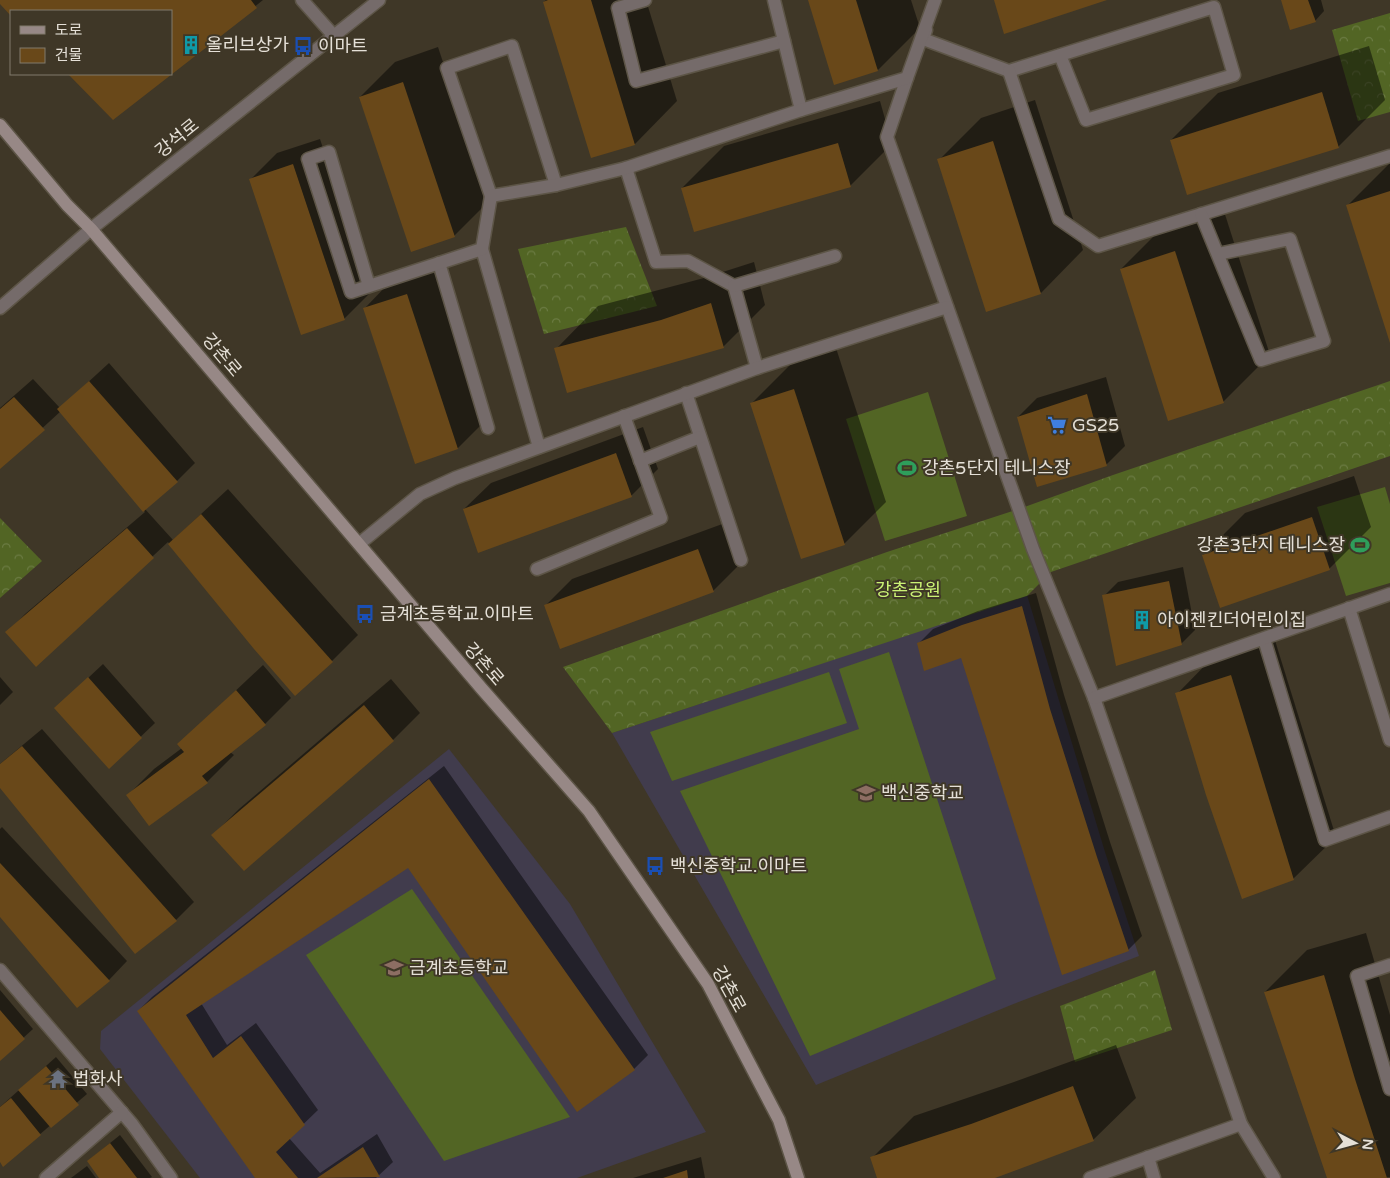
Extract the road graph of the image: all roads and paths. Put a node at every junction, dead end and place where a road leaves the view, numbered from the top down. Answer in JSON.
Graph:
{"nodes":[{"id":1,"x":302,"y":0,"type":"edge"},
{"id":2,"x":379,"y":0,"type":"edge"},
{"id":3,"x":645,"y":0,"type":"edge"},
{"id":4,"x":774,"y":0,"type":"edge"},
{"id":5,"x":936,"y":0,"type":"edge"},
{"id":6,"x":334,"y":36,"type":"junction"},
{"id":7,"x":784,"y":41,"type":"junction"},
{"id":8,"x":1060,"y":55,"type":"junction"},
{"id":9,"x":1009,"y":71,"type":"junction"},
{"id":10,"x":907,"y":78,"type":"junction"},
{"id":11,"x":801,"y":110,"type":"junction"},
{"id":12,"x":0,"y":125,"type":"edge"},
{"id":13,"x":1390,"y":156,"type":"edge"},
{"id":14,"x":626,"y":168,"type":"junction"},
{"id":15,"x":556,"y":185,"type":"junction"},
{"id":16,"x":491,"y":196,"type":"junction"},
{"id":17,"x":1201,"y":214,"type":"junction"},
{"id":18,"x":91,"y":229,"type":"junction"},
{"id":19,"x":482,"y":249,"type":"junction"},
{"id":20,"x":1218,"y":254,"type":"junction"},
{"id":21,"x":835,"y":256,"type":"dead end"},
{"id":22,"x":439,"y":263,"type":"junction"},
{"id":23,"x":369,"y":286,"type":"junction"},
{"id":24,"x":734,"y":286,"type":"junction"},
{"id":25,"x":947,"y":307,"type":"junction"},
{"id":26,"x":0,"y":308,"type":"edge"},
{"id":27,"x":757,"y":368,"type":"junction"},
{"id":28,"x":686,"y":393,"type":"junction"},
{"id":29,"x":624,"y":416,"type":"junction"},
{"id":30,"x":488,"y":428,"type":"dead end"},
{"id":31,"x":700,"y":437,"type":"junction"},
{"id":32,"x":539,"y":447,"type":"junction"},
{"id":33,"x":640,"y":461,"type":"junction"},
{"id":34,"x":359,"y":544,"type":"junction"},
{"id":35,"x":741,"y":560,"type":"dead end"},
{"id":36,"x":537,"y":569,"type":"dead end"},
{"id":37,"x":1390,"y":594,"type":"edge"},
{"id":38,"x":1349,"y":608,"type":"junction"},
{"id":39,"x":1264,"y":639,"type":"junction"},
{"id":40,"x":1094,"y":698,"type":"junction"},
{"id":41,"x":1390,"y":740,"type":"edge"},
{"id":42,"x":1390,"y":817,"type":"edge"},
{"id":43,"x":1390,"y":965,"type":"edge"},
{"id":44,"x":2,"y":976,"type":"edge"},
{"id":45,"x":1390,"y":1089,"type":"edge"},
{"id":46,"x":122,"y":1112,"type":"junction"},
{"id":47,"x":1241,"y":1124,"type":"junction"},
{"id":48,"x":1148,"y":1157,"type":"junction"},
{"id":49,"x":46,"y":1178,"type":"edge"},
{"id":50,"x":171,"y":1178,"type":"edge"},
{"id":51,"x":798,"y":1178,"type":"edge"},
{"id":52,"x":1090,"y":1178,"type":"edge"},
{"id":53,"x":1154,"y":1178,"type":"edge"},
{"id":54,"x":1274,"y":1178,"type":"edge"}],
"edges":[{"from":1,"to":6,"type":"street"},
{"from":2,"to":6,"type":"street","name":"강석로"},
{"from":3,"to":7,"type":"street"},
{"from":4,"to":7,"type":"street"},
{"from":5,"to":9,"type":"street"},
{"from":5,"to":10,"type":"street"},
{"from":6,"to":18,"type":"street","name":"강석로"},
{"from":7,"to":11,"type":"street"},
{"from":8,"to":8,"type":"street"},
{"from":8,"to":9,"type":"street"},
{"from":9,"to":17,"type":"street"},
{"from":10,"to":11,"type":"street"},
{"from":10,"to":25,"type":"street"},
{"from":11,"to":14,"type":"street"},
{"from":12,"to":18,"type":"main road","name":"강촌로"},
{"from":13,"to":17,"type":"street"},
{"from":14,"to":15,"type":"street"},
{"from":14,"to":24,"type":"street"},
{"from":15,"to":16,"type":"street"},
{"from":15,"to":16,"type":"street"},
{"from":16,"to":19,"type":"street"},
{"from":17,"to":20,"type":"street"},
{"from":18,"to":26,"type":"street","name":"강석로"},
{"from":18,"to":34,"type":"main road","name":"강촌로"},
{"from":19,"to":22,"type":"street"},
{"from":19,"to":32,"type":"street"},
{"from":20,"to":20,"type":"street"},
{"from":21,"to":24,"type":"street"},
{"from":22,"to":23,"type":"street"},
{"from":22,"to":30,"type":"street"},
{"from":23,"to":23,"type":"street"},
{"from":24,"to":27,"type":"street"},
{"from":25,"to":27,"type":"street"},
{"from":25,"to":40,"type":"street"},
{"from":27,"to":28,"type":"street"},
{"from":28,"to":29,"type":"street"},
{"from":28,"to":31,"type":"street"},
{"from":29,"to":32,"type":"street"},
{"from":29,"to":33,"type":"street"},
{"from":31,"to":33,"type":"street"},
{"from":31,"to":35,"type":"street"},
{"from":32,"to":34,"type":"street"},
{"from":33,"to":36,"type":"street"},
{"from":34,"to":51,"type":"main road","name":"강촌로"},
{"from":37,"to":38,"type":"street"},
{"from":38,"to":39,"type":"street"},
{"from":38,"to":41,"type":"street"},
{"from":39,"to":40,"type":"street"},
{"from":39,"to":42,"type":"street"},
{"from":40,"to":47,"type":"street"},
{"from":43,"to":45,"type":"street"},
{"from":44,"to":46,"type":"street"},
{"from":46,"to":49,"type":"street"},
{"from":46,"to":50,"type":"street"},
{"from":47,"to":48,"type":"street"},
{"from":47,"to":54,"type":"street"},
{"from":48,"to":52,"type":"street"},
{"from":48,"to":53,"type":"street"}]}
